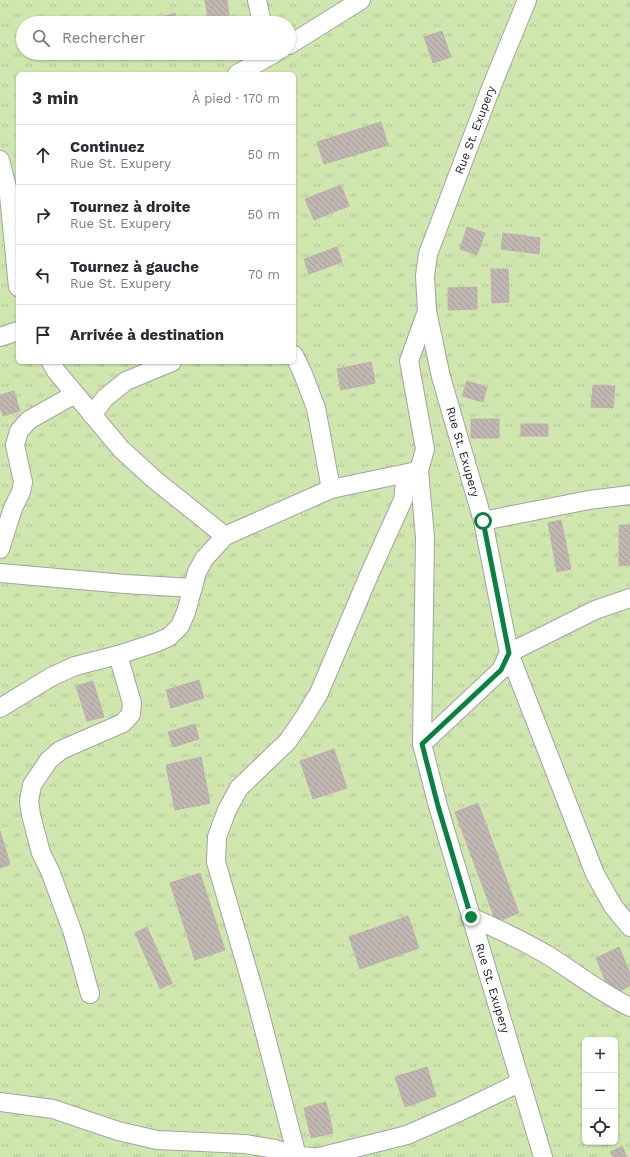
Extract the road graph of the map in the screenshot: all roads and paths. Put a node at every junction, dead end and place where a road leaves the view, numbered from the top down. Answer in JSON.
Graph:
{"nodes":[{"id":1,"x":257,"y":0,"type":"edge"},
{"id":2,"x":361,"y":0,"type":"edge"},
{"id":3,"x":527,"y":0,"type":"edge"},
{"id":4,"x":260,"y":16,"type":"edge"},
{"id":5,"x":296,"y":41,"type":"edge"},
{"id":6,"x":260,"y":60,"type":"edge"},
{"id":7,"x":240,"y":72,"type":"edge"},
{"id":8,"x":0,"y":160,"type":"edge"},
{"id":9,"x":9,"y":195,"type":"edge"},
{"id":10,"x":16,"y":267,"type":"edge"},
{"id":11,"x":427,"y":311,"type":"junction"},
{"id":12,"x":16,"y":332,"type":"edge"},
{"id":13,"x":0,"y":337,"type":"edge"},
{"id":14,"x":296,"y":359,"type":"edge"},
{"id":15,"x":52,"y":364,"type":"edge"},
{"id":16,"x":167,"y":364,"type":"edge"},
{"id":17,"x":75,"y":394,"type":"junction"},
{"id":18,"x":92,"y":415,"type":"junction"},
{"id":19,"x":412,"y":472,"type":"junction"},
{"id":20,"x":331,"y":488,"type":"junction"},
{"id":21,"x":630,"y":495,"type":"edge"},
{"id":22,"x":483,"y":521,"type":"junction"},
{"id":23,"x":225,"y":536,"type":"junction"},
{"id":24,"x":0,"y":549,"type":"edge"},
{"id":25,"x":0,"y":573,"type":"edge"},
{"id":26,"x":193,"y":588,"type":"junction"},
{"id":27,"x":630,"y":598,"type":"edge"},
{"id":28,"x":509,"y":653,"type":"junction"},
{"id":29,"x":118,"y":655,"type":"junction"},
{"id":30,"x":0,"y":708,"type":"edge"},
{"id":31,"x":422,"y":744,"type":"junction"},
{"id":32,"x":471,"y":917,"type":"junction"},
{"id":33,"x":630,"y":927,"type":"edge"},
{"id":34,"x":90,"y":994,"type":"dead end"},
{"id":35,"x":630,"y":1007,"type":"edge"},
{"id":36,"x":521,"y":1082,"type":"junction"},
{"id":37,"x":0,"y":1102,"type":"edge"},
{"id":38,"x":305,"y":1157,"type":"edge"},
{"id":39,"x":319,"y":1157,"type":"edge"},
{"id":40,"x":543,"y":1157,"type":"edge"}],
"edges":[{"from":1,"to":4,"type":"street"},
{"from":2,"to":5,"type":"street"},
{"from":3,"to":11,"type":"street","name":"Rue St. Exupery"},
{"from":6,"to":7,"type":"street"},
{"from":8,"to":9,"type":"street"},
{"from":9,"to":10,"type":"street"},
{"from":11,"to":19,"type":"street"},
{"from":11,"to":22,"type":"street","name":"Rue St. Exupery"},
{"from":12,"to":13,"type":"street"},
{"from":14,"to":20,"type":"street"},
{"from":15,"to":17,"type":"street"},
{"from":16,"to":18,"type":"street"},
{"from":17,"to":18,"type":"street"},
{"from":17,"to":24,"type":"street"},
{"from":18,"to":23,"type":"street"},
{"from":19,"to":20,"type":"street"},
{"from":19,"to":31,"type":"street","name":"Rue St. Exupery"},
{"from":19,"to":38,"type":"street"},
{"from":20,"to":23,"type":"street"},
{"from":21,"to":22,"type":"street"},
{"from":22,"to":28,"type":"street","name":"Rue St. Exupery"},
{"from":23,"to":26,"type":"street"},
{"from":25,"to":26,"type":"street"},
{"from":26,"to":29,"type":"street"},
{"from":27,"to":28,"type":"street"},
{"from":28,"to":31,"type":"street"},
{"from":28,"to":33,"type":"street","name":"Rue St. Exupery"},
{"from":29,"to":30,"type":"street"},
{"from":29,"to":34,"type":"street"},
{"from":31,"to":32,"type":"street","name":"Rue St. Exupery"},
{"from":32,"to":35,"type":"street"},
{"from":32,"to":36,"type":"street","name":"Rue St. Exupery"},
{"from":36,"to":39,"type":"street"},
{"from":36,"to":40,"type":"street","name":"Rue St. Exupery"},
{"from":37,"to":38,"type":"street"}]}
